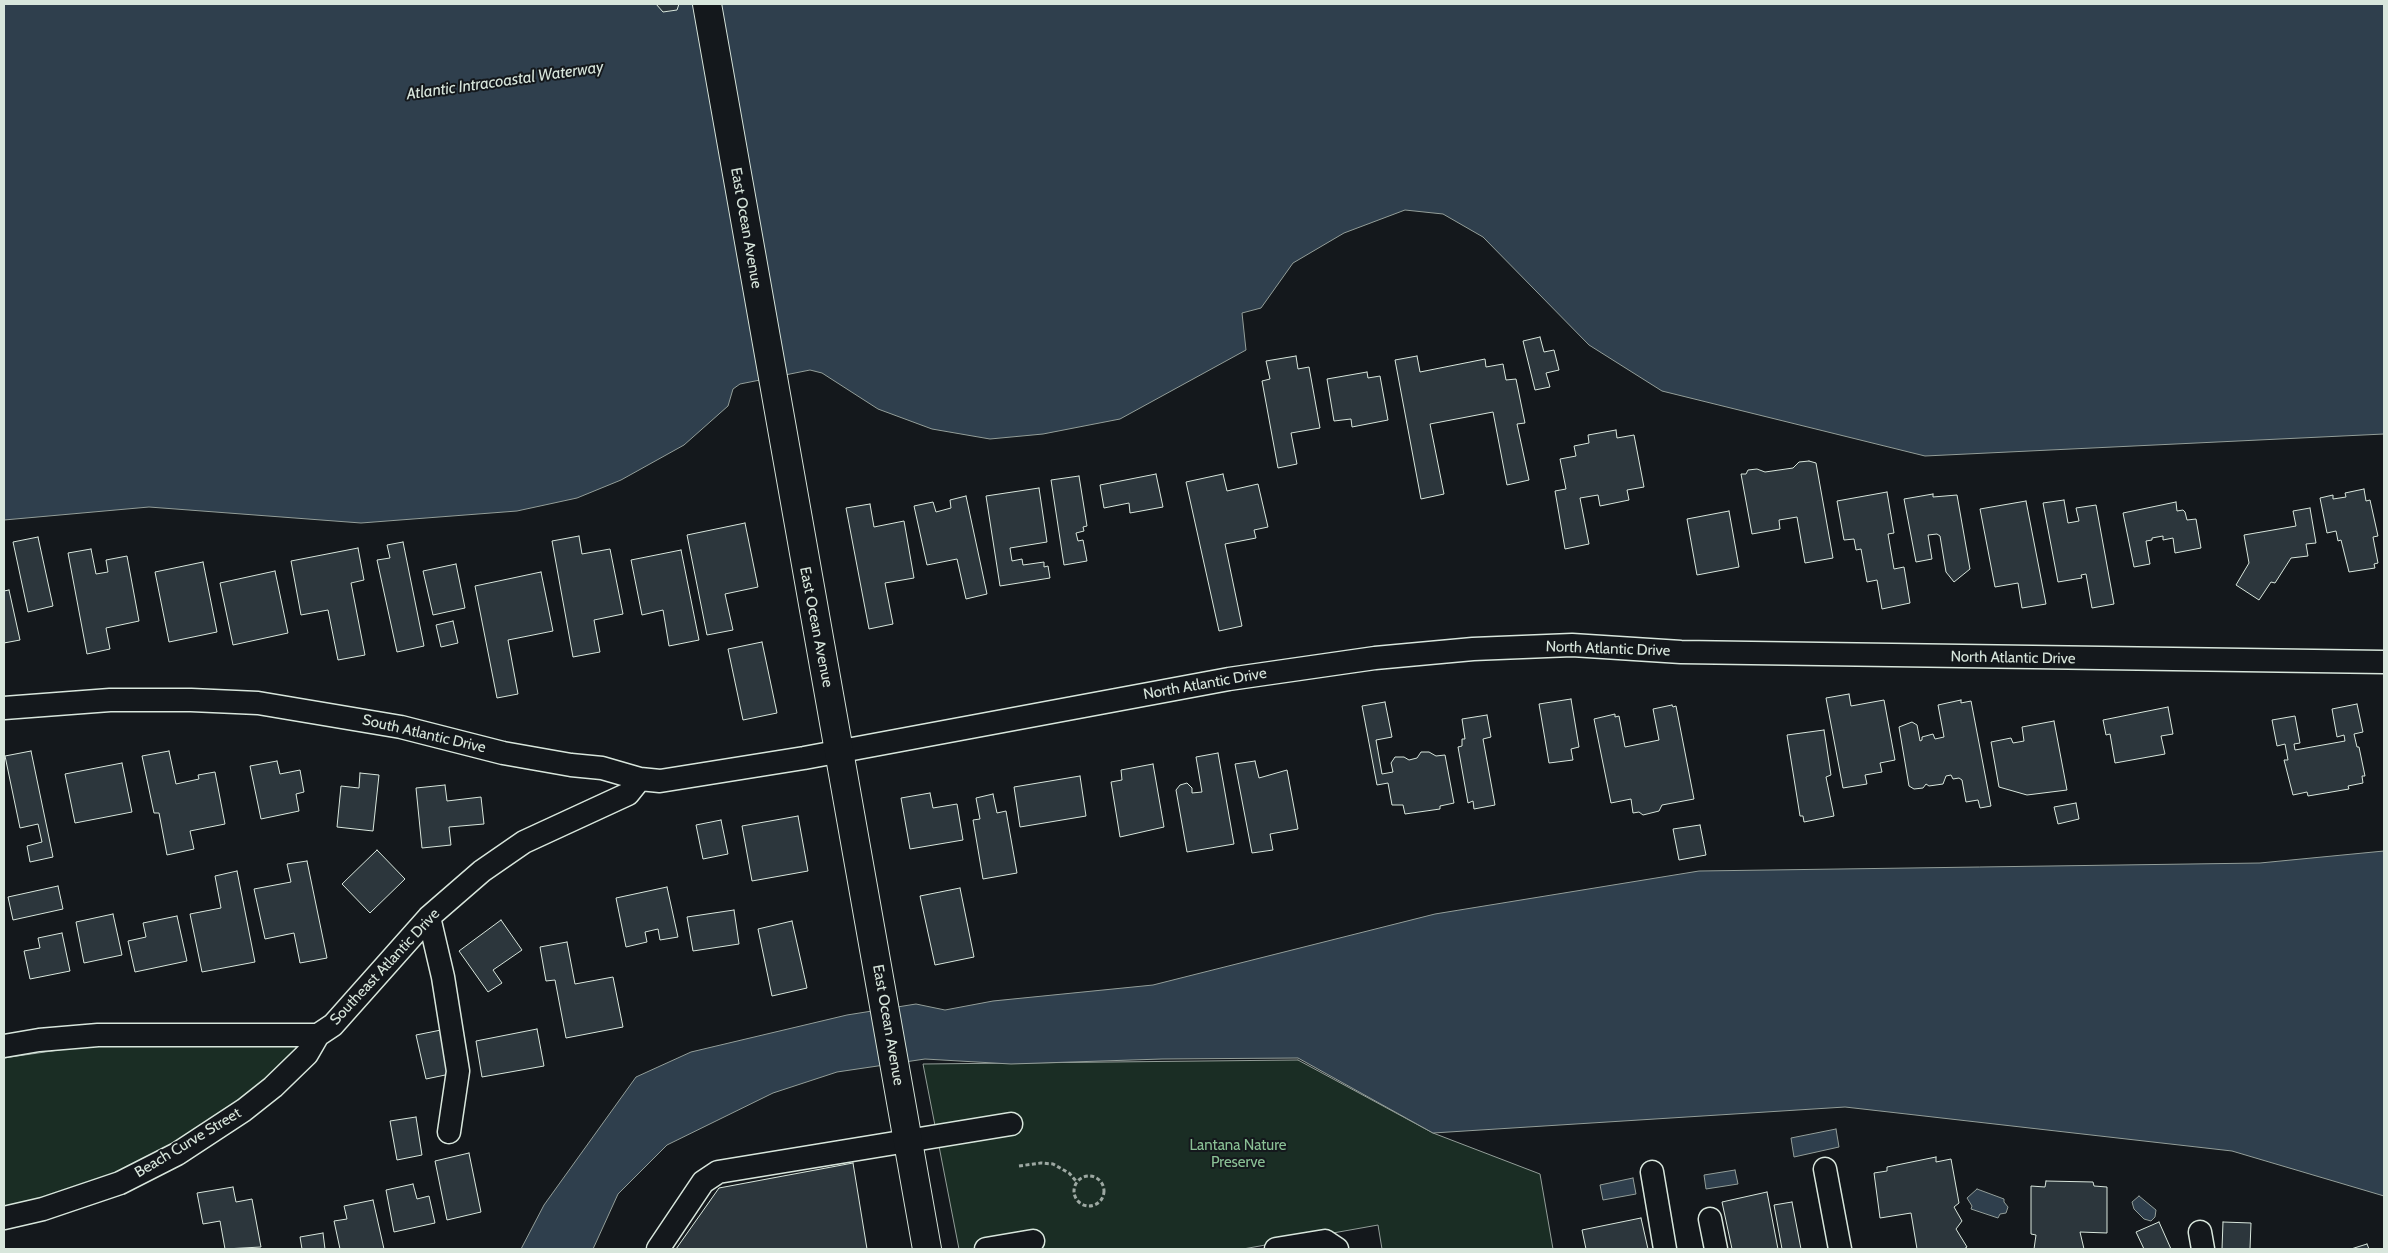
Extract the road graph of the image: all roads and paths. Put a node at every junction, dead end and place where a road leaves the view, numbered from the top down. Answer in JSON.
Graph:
{"nodes":[{"id":1,"x":707,"y":4,"type":"edge"},
{"id":2,"x":2384,"y":662,"type":"edge"},
{"id":3,"x":4,"y":708,"type":"edge"},
{"id":4,"x":840,"y":750,"type":"junction"},
{"id":5,"x":640,"y":779,"type":"junction"},
{"id":6,"x":429,"y":917,"type":"junction"},
{"id":7,"x":318,"y":1035,"type":"junction"},
{"id":8,"x":4,"y":1046,"type":"edge"},
{"id":9,"x":1011,"y":1124,"type":"dead end"},
{"id":10,"x":449,"y":1132,"type":"dead end"},
{"id":11,"x":908,"y":1142,"type":"junction"},
{"id":12,"x":1019,"y":1166,"type":"dead end"},
{"id":13,"x":1825,"y":1169,"type":"dead end"},
{"id":14,"x":1652,"y":1172,"type":"dead end"},
{"id":15,"x":1077,"y":1182,"type":"junction"},
{"id":16,"x":4,"y":1218,"type":"edge"},
{"id":17,"x":1710,"y":1219,"type":"dead end"},
{"id":18,"x":1032,"y":1241,"type":"dead end"},
{"id":19,"x":658,"y":1249,"type":"edge"},
{"id":20,"x":927,"y":1249,"type":"edge"},
{"id":21,"x":986,"y":1249,"type":"edge"},
{"id":22,"x":1276,"y":1249,"type":"edge"},
{"id":23,"x":1336,"y":1249,"type":"edge"},
{"id":24,"x":1665,"y":1249,"type":"edge"},
{"id":25,"x":1716,"y":1249,"type":"edge"},
{"id":26,"x":1840,"y":1249,"type":"edge"}],
"edges":[{"from":1,"to":4,"type":"main road","name":"East Ocean Avenue"},
{"from":2,"to":4,"type":"street","name":"North Atlantic Drive"},
{"from":3,"to":5,"type":"street","name":"South Atlantic Drive"},
{"from":4,"to":5,"type":"street","name":"South Atlantic Drive"},
{"from":4,"to":11,"type":"main road","name":"East Ocean Avenue"},
{"from":5,"to":6,"type":"street","name":"Southeast Atlantic Drive"},
{"from":6,"to":7,"type":"street","name":"Southeast Atlantic Drive"},
{"from":6,"to":10,"type":"street"},
{"from":7,"to":8,"type":"street","name":"Southeast Atlantic Drive"},
{"from":7,"to":16,"type":"street","name":"Beach Curve Street"},
{"from":9,"to":11,"type":"street"},
{"from":11,"to":19,"type":"street"},
{"from":11,"to":20,"type":"main road","name":"East Ocean Avenue"},
{"from":12,"to":15,"type":"path"},
{"from":13,"to":26,"type":"street"},
{"from":14,"to":24,"type":"street"},
{"from":15,"to":15,"type":"path"},
{"from":17,"to":25,"type":"street"},
{"from":18,"to":21,"type":"street"},
{"from":22,"to":23,"type":"street"}]}
